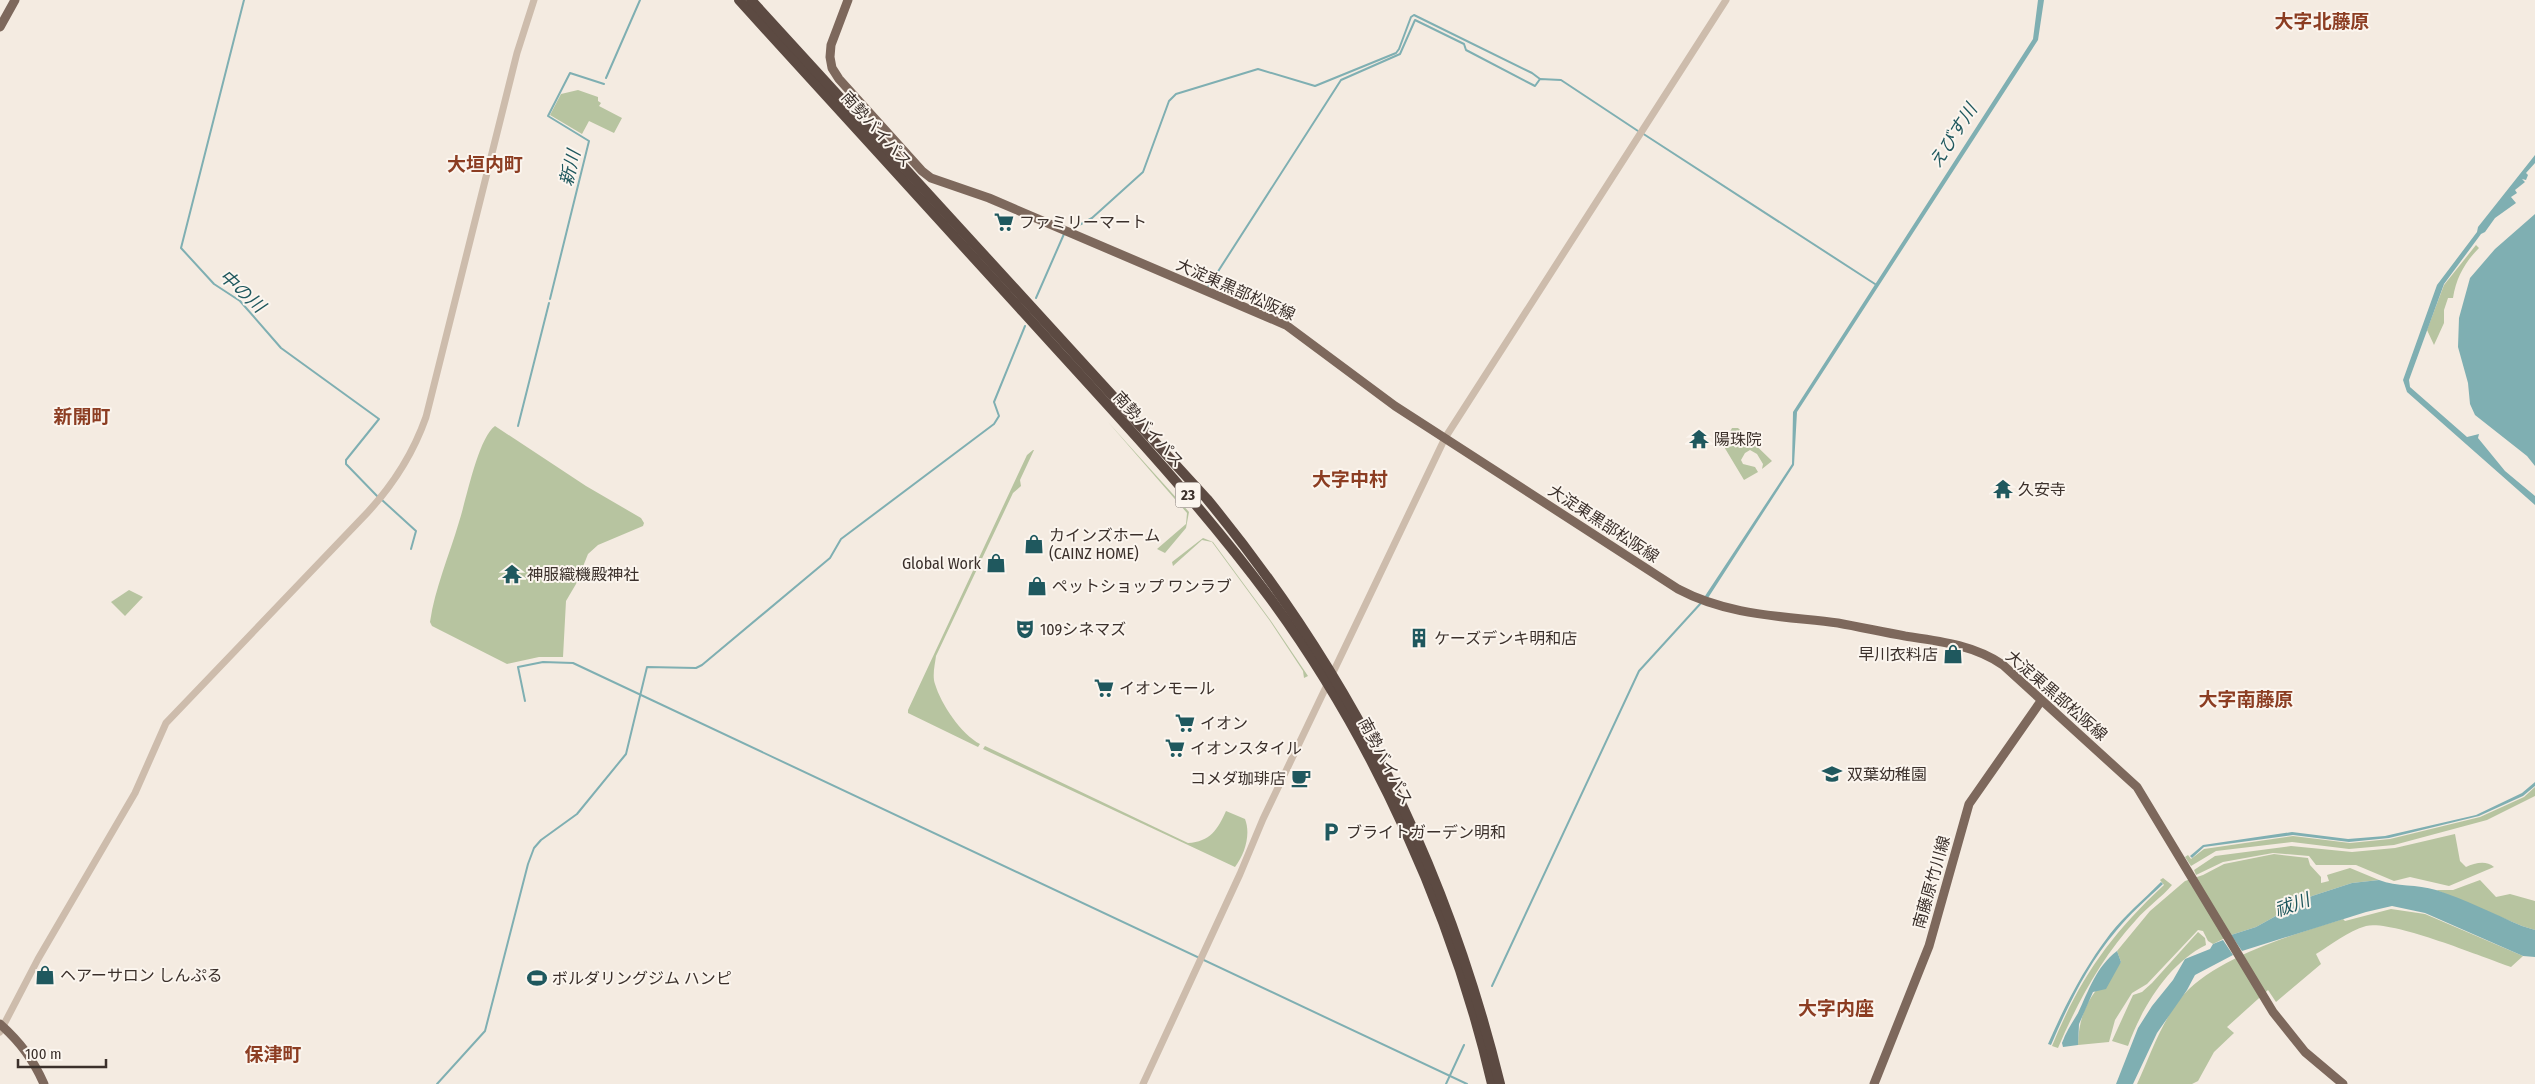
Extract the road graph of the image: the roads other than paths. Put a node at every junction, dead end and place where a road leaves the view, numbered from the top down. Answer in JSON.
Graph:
{"nodes":[{"id":1,"x":15,"y":0,"type":"edge"},
{"id":2,"x":534,"y":0,"type":"edge"},
{"id":3,"x":739,"y":0,"type":"edge"},
{"id":4,"x":751,"y":0,"type":"edge"},
{"id":5,"x":848,"y":0,"type":"edge"},
{"id":6,"x":1726,"y":0,"type":"edge"},
{"id":7,"x":0,"y":26,"type":"edge"},
{"id":8,"x":1445,"y":438,"type":"junction"},
{"id":9,"x":1333,"y":674,"type":"junction"},
{"id":10,"x":1327,"y":686,"type":"junction"},
{"id":11,"x":2041,"y":701,"type":"junction"},
{"id":12,"x":1,"y":1028,"type":"edge"},
{"id":13,"x":44,"y":1084,"type":"edge"},
{"id":14,"x":1143,"y":1084,"type":"edge"},
{"id":15,"x":1492,"y":1084,"type":"edge"},
{"id":16,"x":1500,"y":1084,"type":"edge"},
{"id":17,"x":1874,"y":1084,"type":"edge"},
{"id":18,"x":2343,"y":1084,"type":"edge"}],
"edges":[{"from":1,"to":7,"type":"main road"},
{"from":2,"to":12,"type":"street"},
{"from":3,"to":10,"type":"highway","name":"南勢バイパス","number":"23"},
{"from":4,"to":9,"type":"highway","name":"南勢バイパス","number":"23"},
{"from":5,"to":8,"type":"main road","name":"大淀東黒部松阪線"},
{"from":6,"to":8,"type":"street"},
{"from":8,"to":9,"type":"street"},
{"from":8,"to":11,"type":"main road","name":"大淀東黒部松阪線"},
{"from":9,"to":10,"type":"street"},
{"from":9,"to":16,"type":"highway","name":"南勢バイパス","number":"23"},
{"from":10,"to":14,"type":"street"},
{"from":10,"to":15,"type":"highway","name":"南勢バイパス","number":"23"},
{"from":11,"to":17,"type":"main road","name":"南藤原竹川線"},
{"from":11,"to":18,"type":"main road","name":"大淀東黒部松阪線"},
{"from":12,"to":13,"type":"main road"}]}
